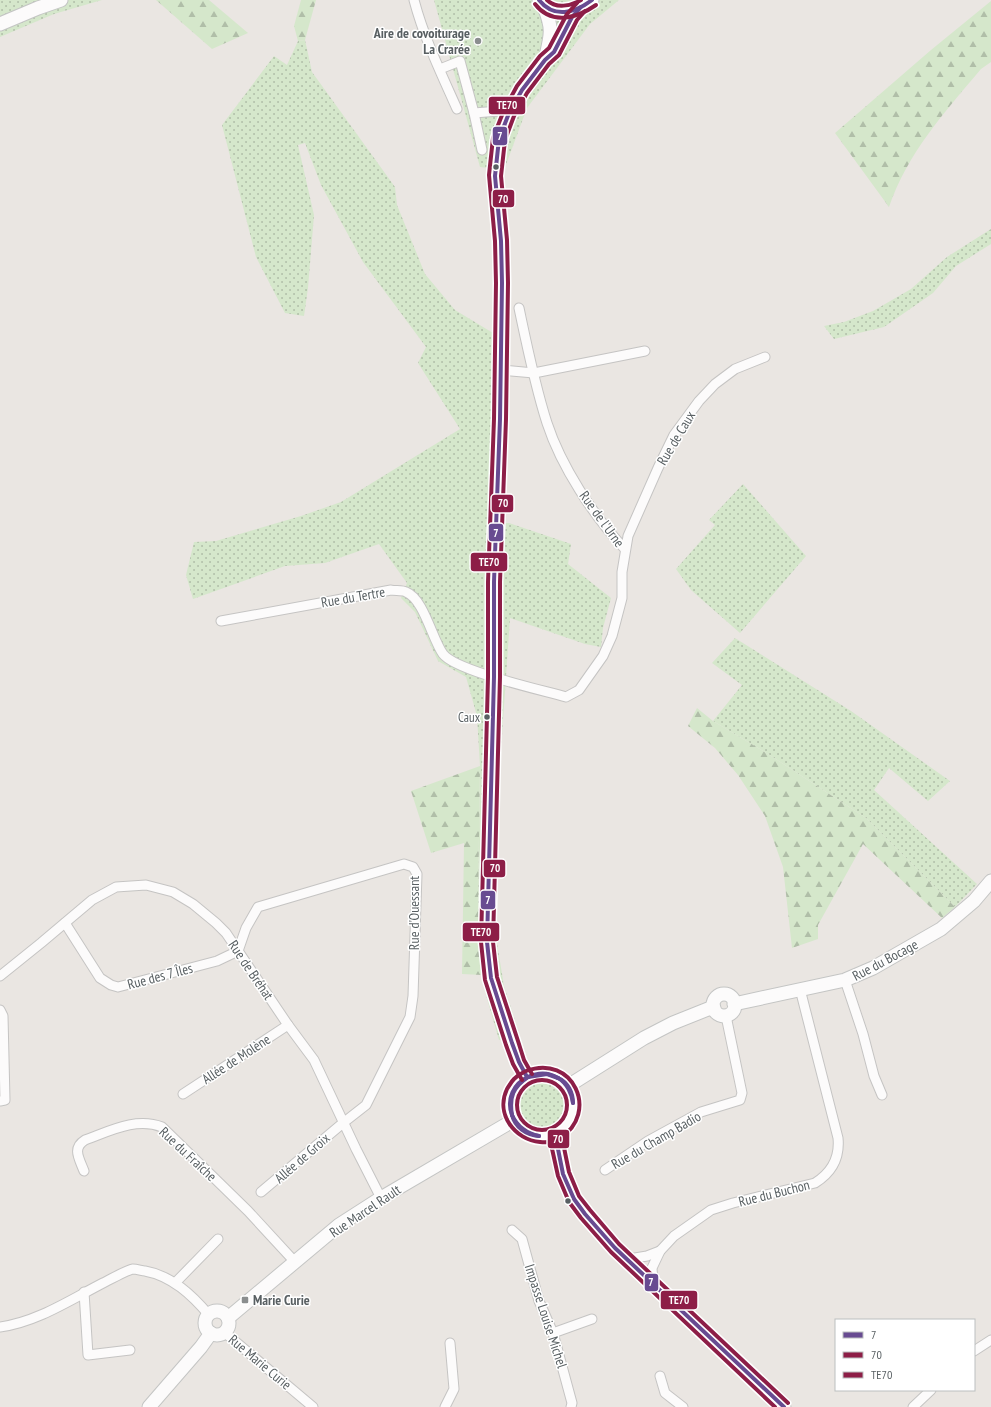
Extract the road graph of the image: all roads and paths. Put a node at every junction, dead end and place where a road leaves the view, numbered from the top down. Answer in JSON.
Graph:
{"nodes":[{"id":1,"x":61,"y":0,"type":"edge"},
{"id":2,"x":414,"y":0,"type":"edge"},
{"id":3,"x":540,"y":2,"type":"edge"},
{"id":4,"x":586,"y":4,"type":"edge"},
{"id":5,"x":0,"y":24,"type":"edge"},
{"id":6,"x":545,"y":60,"type":"junction"},
{"id":7,"x":440,"y":69,"type":"junction"},
{"id":8,"x":457,"y":109,"type":"dead end"},
{"id":9,"x":474,"y":113,"type":"junction"},
{"id":10,"x":509,"y":113,"type":"junction"},
{"id":11,"x":482,"y":150,"type":"dead end"},
{"id":12,"x":518,"y":308,"type":"dead end"},
{"id":13,"x":645,"y":351,"type":"dead end"},
{"id":14,"x":765,"y":357,"type":"dead end"},
{"id":15,"x":501,"y":370,"type":"junction"},
{"id":16,"x":534,"y":373,"type":"junction"},
{"id":17,"x":625,"y":549,"type":"junction"},
{"id":18,"x":221,"y":621,"type":"dead end"},
{"id":19,"x":494,"y":677,"type":"junction"},
{"id":20,"x":991,"y":881,"type":"edge"},
{"id":21,"x":65,"y":923,"type":"junction"},
{"id":22,"x":238,"y":952,"type":"junction"},
{"id":23,"x":0,"y":976,"type":"edge"},
{"id":24,"x":845,"y":980,"type":"junction"},
{"id":25,"x":800,"y":990,"type":"junction"},
{"id":26,"x":734,"y":1004,"type":"junction"},
{"id":27,"x":714,"y":1008,"type":"junction"},
{"id":28,"x":0,"y":1010,"type":"edge"},
{"id":29,"x":726,"y":1016,"type":"junction"},
{"id":30,"x":288,"y":1025,"type":"junction"},
{"id":31,"x":527,"y":1077,"type":"junction"},
{"id":32,"x":568,"y":1086,"type":"junction"},
{"id":33,"x":183,"y":1094,"type":"dead end"},
{"id":34,"x":882,"y":1095,"type":"dead end"},
{"id":35,"x":0,"y":1101,"type":"edge"},
{"id":36,"x":514,"y":1120,"type":"junction"},
{"id":37,"x":343,"y":1123,"type":"junction"},
{"id":38,"x":555,"y":1134,"type":"junction"},
{"id":39,"x":84,"y":1170,"type":"dead end"},
{"id":40,"x":605,"y":1170,"type":"dead end"},
{"id":41,"x":262,"y":1192,"type":"dead end"},
{"id":42,"x":381,"y":1198,"type":"junction"},
{"id":43,"x":512,"y":1230,"type":"dead end"},
{"id":44,"x":218,"y":1239,"type":"dead end"},
{"id":45,"x":660,"y":1251,"type":"junction"},
{"id":46,"x":628,"y":1259,"type":"junction"},
{"id":47,"x":295,"y":1262,"type":"junction"},
{"id":48,"x":175,"y":1283,"type":"junction"},
{"id":49,"x":653,"y":1283,"type":"junction"},
{"id":50,"x":84,"y":1292,"type":"junction"},
{"id":51,"x":209,"y":1315,"type":"junction"},
{"id":52,"x":228,"y":1318,"type":"junction"},
{"id":53,"x":592,"y":1319,"type":"dead end"},
{"id":54,"x":0,"y":1327,"type":"edge"},
{"id":55,"x":224,"y":1332,"type":"junction"},
{"id":56,"x":211,"y":1333,"type":"junction"},
{"id":57,"x":553,"y":1333,"type":"junction"},
{"id":58,"x":991,"y":1340,"type":"edge"},
{"id":59,"x":450,"y":1343,"type":"dead end"},
{"id":60,"x":130,"y":1350,"type":"dead end"},
{"id":61,"x":975,"y":1350,"type":"edge"},
{"id":62,"x":660,"y":1376,"type":"dead end"},
{"id":63,"x":930,"y":1391,"type":"edge"},
{"id":64,"x":149,"y":1407,"type":"edge"},
{"id":65,"x":313,"y":1407,"type":"edge"},
{"id":66,"x":445,"y":1407,"type":"edge"},
{"id":67,"x":571,"y":1407,"type":"edge"},
{"id":68,"x":683,"y":1407,"type":"edge"},
{"id":69,"x":784,"y":1407,"type":"edge"},
{"id":70,"x":913,"y":1407,"type":"edge"}],
"edges":[{"from":1,"to":5,"type":"street"},
{"from":2,"to":7,"type":"street"},
{"from":3,"to":4,"type":"street"},
{"from":3,"to":6,"type":"street"},
{"from":4,"to":6,"type":"street"},
{"from":6,"to":10,"type":"street"},
{"from":7,"to":8,"type":"street"},
{"from":7,"to":9,"type":"street"},
{"from":9,"to":10,"type":"street"},
{"from":9,"to":11,"type":"street"},
{"from":10,"to":15,"type":"street"},
{"from":12,"to":16,"type":"street","name":"Rue de l'Urne"},
{"from":13,"to":16,"type":"street"},
{"from":14,"to":17,"type":"street","name":"Rue de Caux"},
{"from":15,"to":16,"type":"street"},
{"from":15,"to":19,"type":"street"},
{"from":16,"to":17,"type":"street","name":"Rue de l'Urne"},
{"from":17,"to":19,"type":"street","name":"Rue de l'Urne"},
{"from":18,"to":19,"type":"street","name":"Rue du Tertre"},
{"from":19,"to":31,"type":"street"},
{"from":20,"to":24,"type":"street","name":"Rue du Bocage"},
{"from":21,"to":22,"type":"street","name":"Rue de Bréhat"},
{"from":21,"to":22,"type":"street","name":"Rue des 7 Îles"},
{"from":21,"to":23,"type":"street","name":"Rue de Bréhat"},
{"from":22,"to":30,"type":"street","name":"Rue de Bréhat"},
{"from":22,"to":37,"type":"street","name":"Rue d'Ouessant"},
{"from":24,"to":25,"type":"street","name":"Rue du Bocage"},
{"from":24,"to":34,"type":"street"},
{"from":25,"to":26,"type":"street","name":"Rue du Bocage"},
{"from":25,"to":45,"type":"street","name":"Rue du Buchon"},
{"from":26,"to":27,"type":"street"},
{"from":26,"to":29,"type":"street"},
{"from":27,"to":29,"type":"street"},
{"from":27,"to":32,"type":"street"},
{"from":28,"to":35,"type":"street"},
{"from":29,"to":40,"type":"street","name":"Rue du Champ Badio"},
{"from":30,"to":33,"type":"street","name":"Allée de Molène"},
{"from":30,"to":37,"type":"street","name":"Rue de Bréhat"},
{"from":31,"to":32,"type":"street"},
{"from":31,"to":36,"type":"street"},
{"from":32,"to":38,"type":"street"},
{"from":36,"to":38,"type":"street"},
{"from":36,"to":42,"type":"street","name":"Rue Marcel Rault"},
{"from":37,"to":41,"type":"street","name":"Allée de Groix"},
{"from":37,"to":42,"type":"street","name":"Rue de Bréhat"},
{"from":38,"to":46,"type":"street"},
{"from":39,"to":47,"type":"street","name":"Rue du Fraîche"},
{"from":42,"to":47,"type":"street","name":"Rue Marcel Rault"},
{"from":43,"to":57,"type":"street","name":"Impasse Louise Michel"},
{"from":44,"to":48,"type":"street"},
{"from":45,"to":46,"type":"street","name":"Rue du Buchon"},
{"from":45,"to":49,"type":"street","name":"Rue du Buchon"},
{"from":46,"to":49,"type":"street"},
{"from":47,"to":52,"type":"street","name":"Rue Marcel Rault"},
{"from":48,"to":50,"type":"street"},
{"from":48,"to":51,"type":"street"},
{"from":49,"to":69,"type":"street"},
{"from":50,"to":54,"type":"street"},
{"from":50,"to":60,"type":"street"},
{"from":51,"to":52,"type":"street"},
{"from":51,"to":56,"type":"street"},
{"from":52,"to":55,"type":"street"},
{"from":53,"to":57,"type":"street"},
{"from":55,"to":56,"type":"street"},
{"from":55,"to":65,"type":"street","name":"Rue Marie Curie"},
{"from":56,"to":64,"type":"street"},
{"from":57,"to":67,"type":"street","name":"Impasse Louise Michel"},
{"from":58,"to":61,"type":"street"},
{"from":59,"to":66,"type":"street"},
{"from":62,"to":68,"type":"street"},
{"from":63,"to":70,"type":"street"}]}
